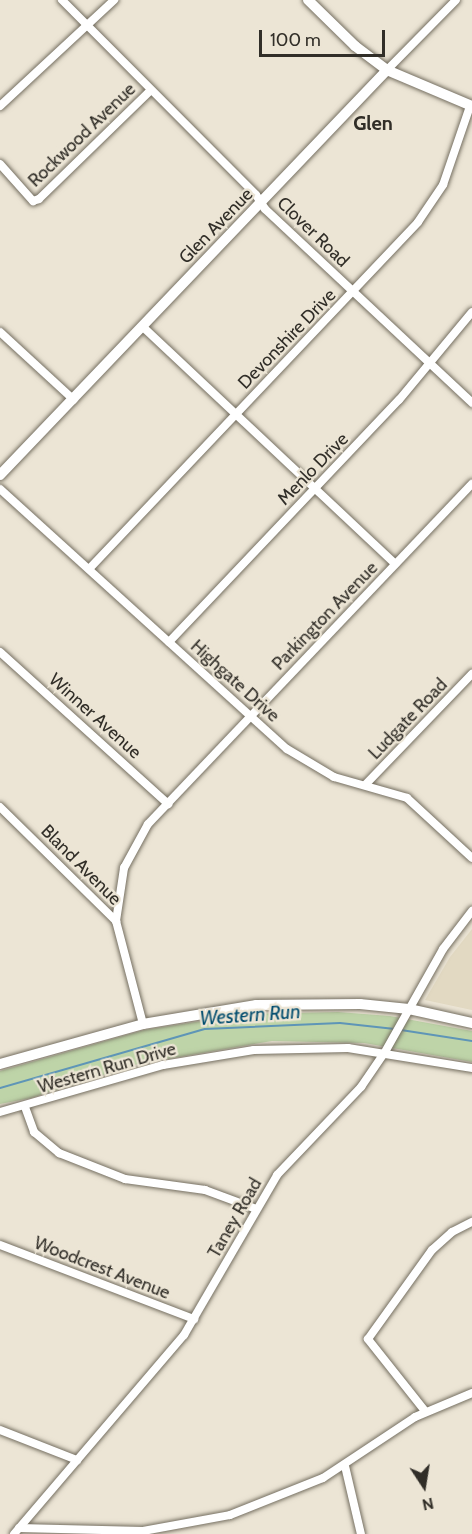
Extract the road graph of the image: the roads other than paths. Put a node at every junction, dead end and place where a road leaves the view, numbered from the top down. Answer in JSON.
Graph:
{"nodes":[{"id":1,"x":62,"y":0,"type":"edge"},
{"id":2,"x":114,"y":0,"type":"edge"},
{"id":3,"x":308,"y":0,"type":"edge"},
{"id":4,"x":456,"y":0,"type":"edge"},
{"id":5,"x":88,"y":27,"type":"junction"},
{"id":6,"x":387,"y":70,"type":"junction"},
{"id":7,"x":151,"y":90,"type":"junction"},
{"id":8,"x":0,"y":106,"type":"edge"},
{"id":9,"x":471,"y":106,"type":"edge"},
{"id":10,"x":0,"y":164,"type":"edge"},
{"id":11,"x":262,"y":202,"type":"junction"},
{"id":12,"x":354,"y":291,"type":"junction"},
{"id":13,"x":472,"y":312,"type":"edge"},
{"id":14,"x":143,"y":327,"type":"junction"},
{"id":15,"x":0,"y":332,"type":"edge"},
{"id":16,"x":428,"y":364,"type":"junction"},
{"id":17,"x":74,"y":399,"type":"junction"},
{"id":18,"x":472,"y":403,"type":"edge"},
{"id":19,"x":236,"y":414,"type":"junction"},
{"id":20,"x":0,"y":475,"type":"edge"},
{"id":21,"x":472,"y":484,"type":"edge"},
{"id":22,"x":314,"y":488,"type":"junction"},
{"id":23,"x":0,"y":489,"type":"edge"},
{"id":24,"x":395,"y":564,"type":"junction"},
{"id":25,"x":89,"y":569,"type":"junction"},
{"id":26,"x":169,"y":642,"type":"junction"},
{"id":27,"x":0,"y":652,"type":"edge"},
{"id":28,"x":472,"y":674,"type":"edge"},
{"id":29,"x":251,"y":716,"type":"junction"},
{"id":30,"x":366,"y":784,"type":"junction"},
{"id":31,"x":168,"y":804,"type":"junction"},
{"id":32,"x":0,"y":807,"type":"edge"},
{"id":33,"x":472,"y":858,"type":"edge"},
{"id":34,"x":472,"y":911,"type":"edge"},
{"id":35,"x":116,"y":921,"type":"junction"},
{"id":36,"x":409,"y":1009,"type":"junction"},
{"id":37,"x":143,"y":1023,"type":"junction"},
{"id":38,"x":472,"y":1023,"type":"edge"},
{"id":39,"x":385,"y":1052,"type":"junction"},
{"id":40,"x":0,"y":1064,"type":"edge"},
{"id":41,"x":472,"y":1068,"type":"edge"},
{"id":42,"x":25,"y":1107,"type":"junction"},
{"id":43,"x":0,"y":1112,"type":"edge"},
{"id":44,"x":256,"y":1209,"type":"junction"},
{"id":45,"x":472,"y":1222,"type":"edge"},
{"id":46,"x":0,"y":1245,"type":"edge"},
{"id":47,"x":194,"y":1319,"type":"junction"},
{"id":48,"x":472,"y":1393,"type":"edge"},
{"id":49,"x":425,"y":1411,"type":"junction"},
{"id":50,"x":0,"y":1430,"type":"edge"},
{"id":51,"x":77,"y":1460,"type":"junction"},
{"id":52,"x":345,"y":1466,"type":"junction"},
{"id":53,"x":17,"y":1531,"type":"edge"},
{"id":54,"x":144,"y":1533,"type":"edge"},
{"id":55,"x":361,"y":1534,"type":"edge"}],
"edges":[{"from":1,"to":5,"type":"street","name":"Clover Road"},
{"from":2,"to":5,"type":"street"},
{"from":3,"to":6,"type":"main road"},
{"from":4,"to":6,"type":"street","name":"Glen Avenue"},
{"from":5,"to":7,"type":"street","name":"Clover Road"},
{"from":5,"to":8,"type":"street"},
{"from":6,"to":9,"type":"main road"},
{"from":6,"to":11,"type":"main road","name":"Glen Avenue"},
{"from":7,"to":10,"type":"street","name":"Rockwood Avenue"},
{"from":7,"to":11,"type":"street","name":"Clover Road"},
{"from":9,"to":12,"type":"street","name":"Devonshire Drive"},
{"from":11,"to":12,"type":"street","name":"Clover Road"},
{"from":11,"to":14,"type":"main road","name":"Glen Avenue"},
{"from":12,"to":16,"type":"street","name":"Clover Road"},
{"from":12,"to":19,"type":"street","name":"Devonshire Drive"},
{"from":13,"to":16,"type":"street","name":"Menlo Drive"},
{"from":14,"to":17,"type":"main road","name":"Glen Avenue"},
{"from":14,"to":19,"type":"street"},
{"from":15,"to":17,"type":"street"},
{"from":16,"to":18,"type":"street","name":"Clover Road"},
{"from":16,"to":22,"type":"street","name":"Menlo Drive"},
{"from":17,"to":20,"type":"main road","name":"Glen Avenue"},
{"from":19,"to":22,"type":"street"},
{"from":19,"to":25,"type":"street","name":"Devonshire Drive"},
{"from":21,"to":24,"type":"street","name":"Parkington Avenue"},
{"from":22,"to":24,"type":"street"},
{"from":22,"to":26,"type":"street","name":"Menlo Drive"},
{"from":23,"to":25,"type":"street","name":"Highgate Drive"},
{"from":24,"to":29,"type":"street","name":"Parkington Avenue"},
{"from":25,"to":26,"type":"street","name":"Highgate Drive"},
{"from":26,"to":29,"type":"street","name":"Highgate Drive"},
{"from":27,"to":31,"type":"street","name":"Winner Avenue"},
{"from":28,"to":30,"type":"street","name":"Ludgate Road"},
{"from":29,"to":30,"type":"street","name":"Highgate Drive"},
{"from":29,"to":31,"type":"street","name":"Parkington Avenue"},
{"from":30,"to":33,"type":"street","name":"Highgate Drive"},
{"from":31,"to":35,"type":"street","name":"Parkington Avenue"},
{"from":32,"to":35,"type":"street","name":"Bland Avenue"},
{"from":34,"to":36,"type":"street","name":"Taney Road"},
{"from":35,"to":37,"type":"street","name":"Bland Avenue"},
{"from":36,"to":37,"type":"main road"},
{"from":36,"to":38,"type":"main road"},
{"from":36,"to":39,"type":"street","name":"Taney Road"},
{"from":37,"to":40,"type":"main road"},
{"from":39,"to":41,"type":"street","name":"Western Run Drive"},
{"from":39,"to":42,"type":"street","name":"Western Run Drive"},
{"from":39,"to":44,"type":"street","name":"Taney Road"},
{"from":42,"to":43,"type":"street","name":"Western Run Drive"},
{"from":42,"to":44,"type":"street"},
{"from":44,"to":47,"type":"street","name":"Taney Road"},
{"from":45,"to":49,"type":"street"},
{"from":46,"to":47,"type":"street","name":"Woodcrest Avenue"},
{"from":47,"to":51,"type":"street","name":"Taney Road"},
{"from":48,"to":49,"type":"street"},
{"from":49,"to":52,"type":"street"},
{"from":50,"to":51,"type":"street"},
{"from":51,"to":53,"type":"street","name":"Taney Road"},
{"from":52,"to":54,"type":"street"},
{"from":52,"to":55,"type":"street"},
{"from":53,"to":54,"type":"street"}]}
